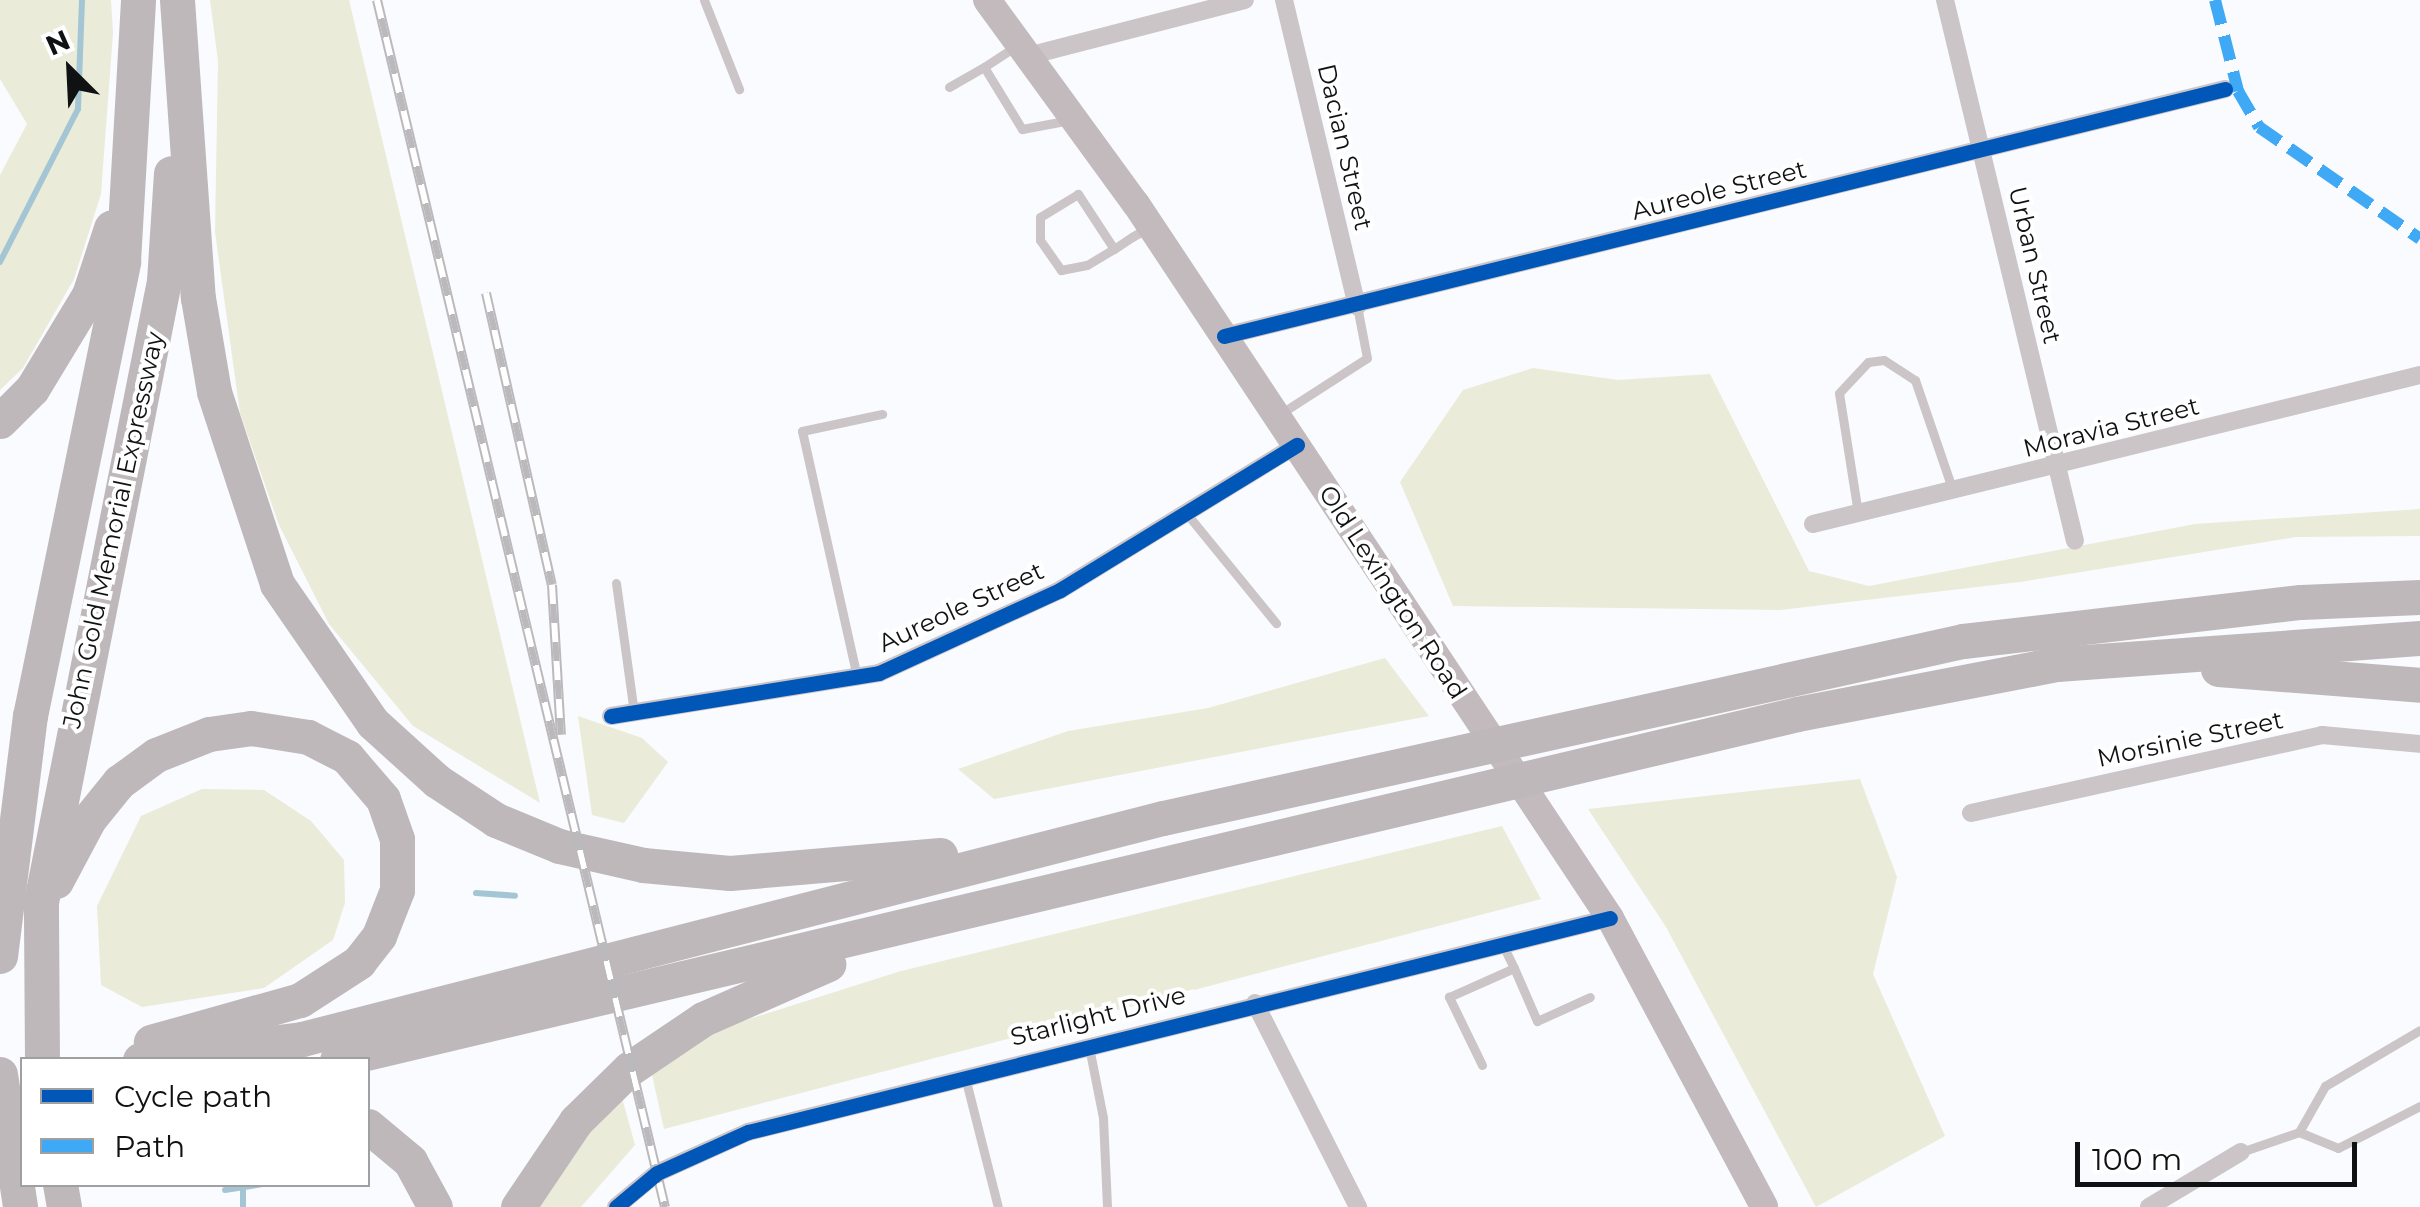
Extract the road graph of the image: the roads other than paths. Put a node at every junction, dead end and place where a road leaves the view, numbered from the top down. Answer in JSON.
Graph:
{"nodes":[{"id":1,"x":138,"y":0,"type":"edge"},
{"id":2,"x":176,"y":0,"type":"edge"},
{"id":3,"x":704,"y":0,"type":"edge"},
{"id":4,"x":987,"y":0,"type":"edge"},
{"id":5,"x":1245,"y":0,"type":"edge"},
{"id":6,"x":1284,"y":0,"type":"edge"},
{"id":7,"x":1945,"y":0,"type":"edge"},
{"id":8,"x":1024,"y":50,"type":"junction"},
{"id":9,"x":984,"y":67,"type":"junction"},
{"id":10,"x":949,"y":87,"type":"dead end"},
{"id":11,"x":739,"y":89,"type":"dead end"},
{"id":12,"x":2226,"y":89,"type":"dead end"},
{"id":13,"x":1074,"y":119,"type":"junction"},
{"id":14,"x":1982,"y":151,"type":"junction"},
{"id":15,"x":130,"y":170,"type":"junction"},
{"id":16,"x":1151,"y":226,"type":"junction"},
{"id":17,"x":1114,"y":249,"type":"junction"},
{"id":18,"x":1357,"y":306,"type":"junction"},
{"id":19,"x":1224,"y":336,"type":"junction"},
{"id":20,"x":2420,"y":375,"type":"edge"},
{"id":21,"x":882,"y":414,"type":"dead end"},
{"id":22,"x":1277,"y":416,"type":"junction"},
{"id":23,"x":0,"y":421,"type":"edge"},
{"id":24,"x":1297,"y":445,"type":"junction"},
{"id":25,"x":2058,"y":466,"type":"junction"},
{"id":26,"x":1954,"y":491,"type":"junction"},
{"id":27,"x":1185,"y":512,"type":"junction"},
{"id":28,"x":1858,"y":513,"type":"junction"},
{"id":29,"x":1813,"y":524,"type":"dead end"},
{"id":30,"x":2076,"y":541,"type":"dead end"},
{"id":31,"x":616,"y":583,"type":"dead end"},
{"id":32,"x":2410,"y":595,"type":"edge"},
{"id":33,"x":1276,"y":624,"type":"dead end"},
{"id":34,"x":2420,"y":638,"type":"edge"},
{"id":35,"x":2057,"y":664,"type":"junction"},
{"id":36,"x":857,"y":677,"type":"junction"},
{"id":37,"x":2420,"y":685,"type":"edge"},
{"id":38,"x":634,"y":712,"type":"junction"},
{"id":39,"x":610,"y":716,"type":"dead end"},
{"id":40,"x":2420,"y":744,"type":"edge"},
{"id":41,"x":1972,"y":812,"type":"dead end"},
{"id":42,"x":1163,"y":818,"type":"junction"},
{"id":43,"x":41,"y":902,"type":"junction"},
{"id":44,"x":1610,"y":918,"type":"junction"},
{"id":45,"x":935,"y":921,"type":"junction"},
{"id":46,"x":1502,"y":943,"type":"junction"},
{"id":47,"x":0,"y":956,"type":"edge"},
{"id":48,"x":1514,"y":968,"type":"junction"},
{"id":49,"x":1590,"y":997,"type":"dead end"},
{"id":50,"x":1255,"y":1002,"type":"junction"},
{"id":51,"x":2420,"y":1030,"type":"edge"},
{"id":52,"x":1088,"y":1044,"type":"junction"},
{"id":53,"x":42,"y":1057,"type":"edge"},
{"id":54,"x":128,"y":1057,"type":"edge"},
{"id":55,"x":163,"y":1057,"type":"edge"},
{"id":56,"x":351,"y":1057,"type":"edge"},
{"id":57,"x":1482,"y":1064,"type":"dead end"},
{"id":58,"x":965,"y":1074,"type":"junction"},
{"id":59,"x":0,"y":1077,"type":"edge"},
{"id":60,"x":2420,"y":1106,"type":"edge"},
{"id":61,"x":370,"y":1128,"type":"edge"},
{"id":62,"x":2299,"y":1132,"type":"junction"},
{"id":63,"x":2241,"y":1152,"type":"joint"},
{"id":64,"x":19,"y":1201,"type":"edge"},
{"id":65,"x":435,"y":1207,"type":"edge"},
{"id":66,"x":518,"y":1207,"type":"edge"},
{"id":67,"x":616,"y":1207,"type":"edge"},
{"id":68,"x":998,"y":1207,"type":"edge"},
{"id":69,"x":1107,"y":1207,"type":"edge"},
{"id":70,"x":1358,"y":1207,"type":"edge"},
{"id":71,"x":1764,"y":1207,"type":"edge"},
{"id":72,"x":2149,"y":1207,"type":"edge"}],
"edges":[{"from":1,"to":15,"type":"highway","name":"John Gold Memorial Expressway"},
{"from":2,"to":42,"type":"highway"},
{"from":2,"to":43,"type":"highway","name":"John Gold Memorial Expressway"},
{"from":3,"to":11,"type":"lane"},
{"from":4,"to":8,"type":"main road","name":"Old Lexington Road"},
{"from":5,"to":8,"type":"street"},
{"from":6,"to":18,"type":"street","name":"Dacian Street"},
{"from":7,"to":14,"type":"street","name":"Urban Street"},
{"from":8,"to":9,"type":"lane"},
{"from":8,"to":13,"type":"main road","name":"Old Lexington Road"},
{"from":9,"to":10,"type":"lane"},
{"from":9,"to":13,"type":"lane"},
{"from":12,"to":14,"type":"street","name":"Aureole Street"},
{"from":13,"to":16,"type":"main road","name":"Old Lexington Road"},
{"from":14,"to":18,"type":"street","name":"Aureole Street"},
{"from":14,"to":25,"type":"street","name":"Urban Street"},
{"from":15,"to":23,"type":"highway"},
{"from":15,"to":47,"type":"highway","name":"John Gold Memorial Expressway"},
{"from":16,"to":17,"type":"lane"},
{"from":16,"to":19,"type":"main road","name":"Old Lexington Road"},
{"from":17,"to":17,"type":"lane"},
{"from":18,"to":19,"type":"street","name":"Aureole Street"},
{"from":18,"to":22,"type":"lane"},
{"from":19,"to":22,"type":"main road","name":"Old Lexington Road"},
{"from":20,"to":25,"type":"street","name":"Moravia Street"},
{"from":21,"to":36,"type":"lane"},
{"from":22,"to":24,"type":"main road","name":"Old Lexington Road"},
{"from":24,"to":27,"type":"street","name":"Aureole Street"},
{"from":24,"to":44,"type":"main road","name":"Old Lexington Road"},
{"from":25,"to":26,"type":"street","name":"Moravia Street"},
{"from":25,"to":30,"type":"street","name":"Urban Street"},
{"from":26,"to":28,"type":"street","name":"Moravia Street"},
{"from":26,"to":28,"type":"lane"},
{"from":27,"to":33,"type":"lane"},
{"from":27,"to":36,"type":"street","name":"Aureole Street"},
{"from":28,"to":29,"type":"street","name":"Moravia Street"},
{"from":31,"to":38,"type":"lane"},
{"from":32,"to":42,"type":"highway"},
{"from":34,"to":35,"type":"highway"},
{"from":35,"to":37,"type":"highway"},
{"from":35,"to":45,"type":"highway"},
{"from":36,"to":38,"type":"street","name":"Aureole Street"},
{"from":38,"to":39,"type":"street","name":"Aureole Street"},
{"from":40,"to":41,"type":"street","name":"Morsinie Street"},
{"from":42,"to":55,"type":"highway"},
{"from":43,"to":53,"type":"highway","name":"John Gold Memorial Expressway"},
{"from":43,"to":54,"type":"highway"},
{"from":44,"to":46,"type":"street","name":"Starlight Drive"},
{"from":44,"to":71,"type":"main road","name":"Old Lexington Road"},
{"from":45,"to":56,"type":"highway"},
{"from":45,"to":66,"type":"highway"},
{"from":46,"to":48,"type":"lane"},
{"from":46,"to":50,"type":"street","name":"Starlight Drive"},
{"from":48,"to":49,"type":"lane"},
{"from":48,"to":57,"type":"lane"},
{"from":50,"to":52,"type":"street","name":"Starlight Drive"},
{"from":50,"to":70,"type":"street"},
{"from":51,"to":62,"type":"lane"},
{"from":52,"to":58,"type":"street","name":"Starlight Drive"},
{"from":52,"to":69,"type":"lane"},
{"from":58,"to":67,"type":"street","name":"Starlight Drive"},
{"from":58,"to":68,"type":"lane"},
{"from":59,"to":64,"type":"highway"},
{"from":60,"to":62,"type":"lane"},
{"from":61,"to":65,"type":"highway"},
{"from":62,"to":63,"type":"lane"},
{"from":63,"to":72,"type":"street"}]}
